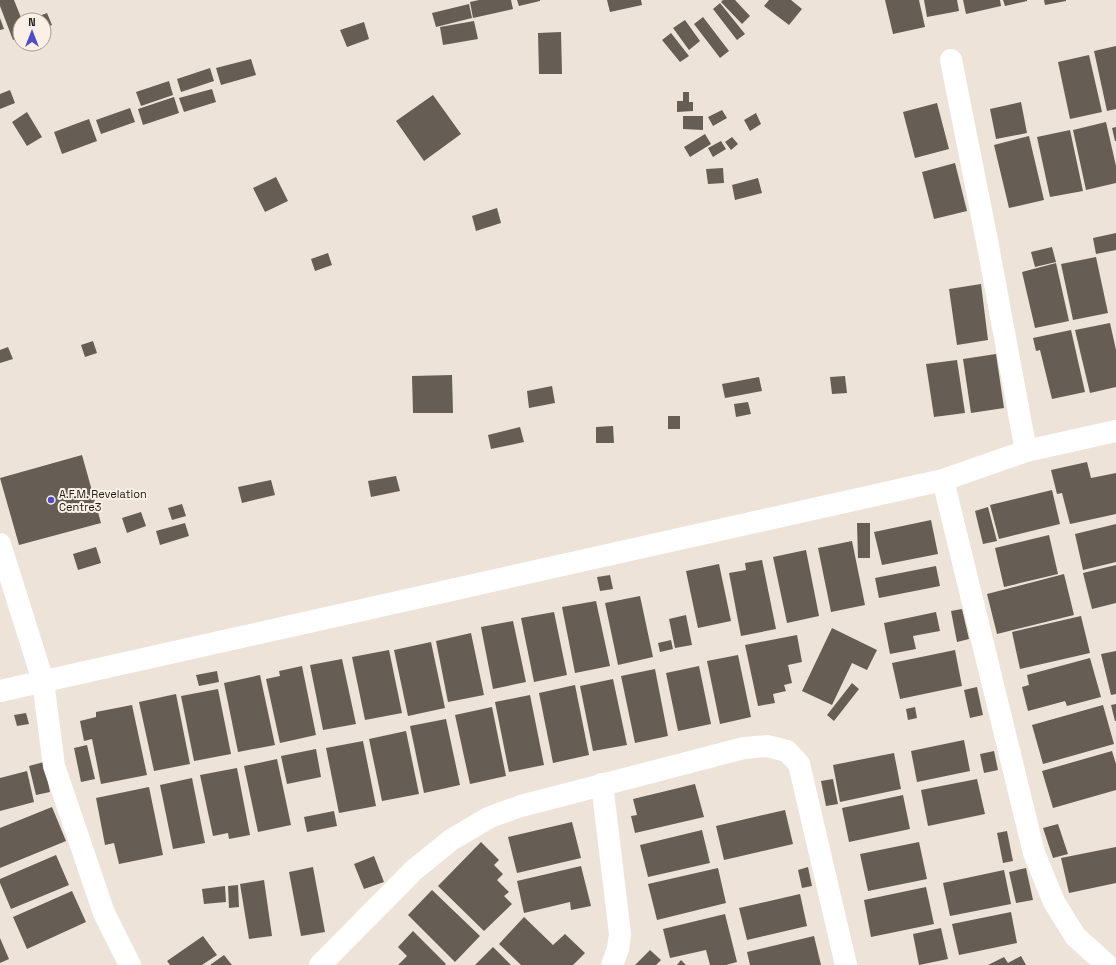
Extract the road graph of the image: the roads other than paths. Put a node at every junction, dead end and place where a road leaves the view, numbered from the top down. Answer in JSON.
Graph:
{"nodes":[{"id":1,"x":951,"y":60,"type":"dead end"},
{"id":2,"x":1116,"y":432,"type":"edge"},
{"id":3,"x":1026,"y":451,"type":"junction"},
{"id":4,"x":943,"y":480,"type":"junction"},
{"id":5,"x":0,"y":544,"type":"edge"},
{"id":6,"x":43,"y":681,"type":"junction"},
{"id":7,"x":0,"y":691,"type":"edge"},
{"id":8,"x":602,"y":784,"type":"junction"},
{"id":9,"x":130,"y":965,"type":"edge"},
{"id":10,"x":320,"y":965,"type":"edge"},
{"id":11,"x":612,"y":965,"type":"edge"},
{"id":12,"x":846,"y":965,"type":"edge"},
{"id":13,"x":1107,"y":965,"type":"edge"}],
"edges":[{"from":1,"to":3,"type":"street"},
{"from":2,"to":3,"type":"street"},
{"from":3,"to":4,"type":"street"},
{"from":4,"to":6,"type":"street"},
{"from":4,"to":13,"type":"street"},
{"from":5,"to":6,"type":"street"},
{"from":6,"to":7,"type":"street"},
{"from":6,"to":9,"type":"street"},
{"from":8,"to":10,"type":"street"},
{"from":8,"to":11,"type":"street"},
{"from":8,"to":12,"type":"street"}]}
